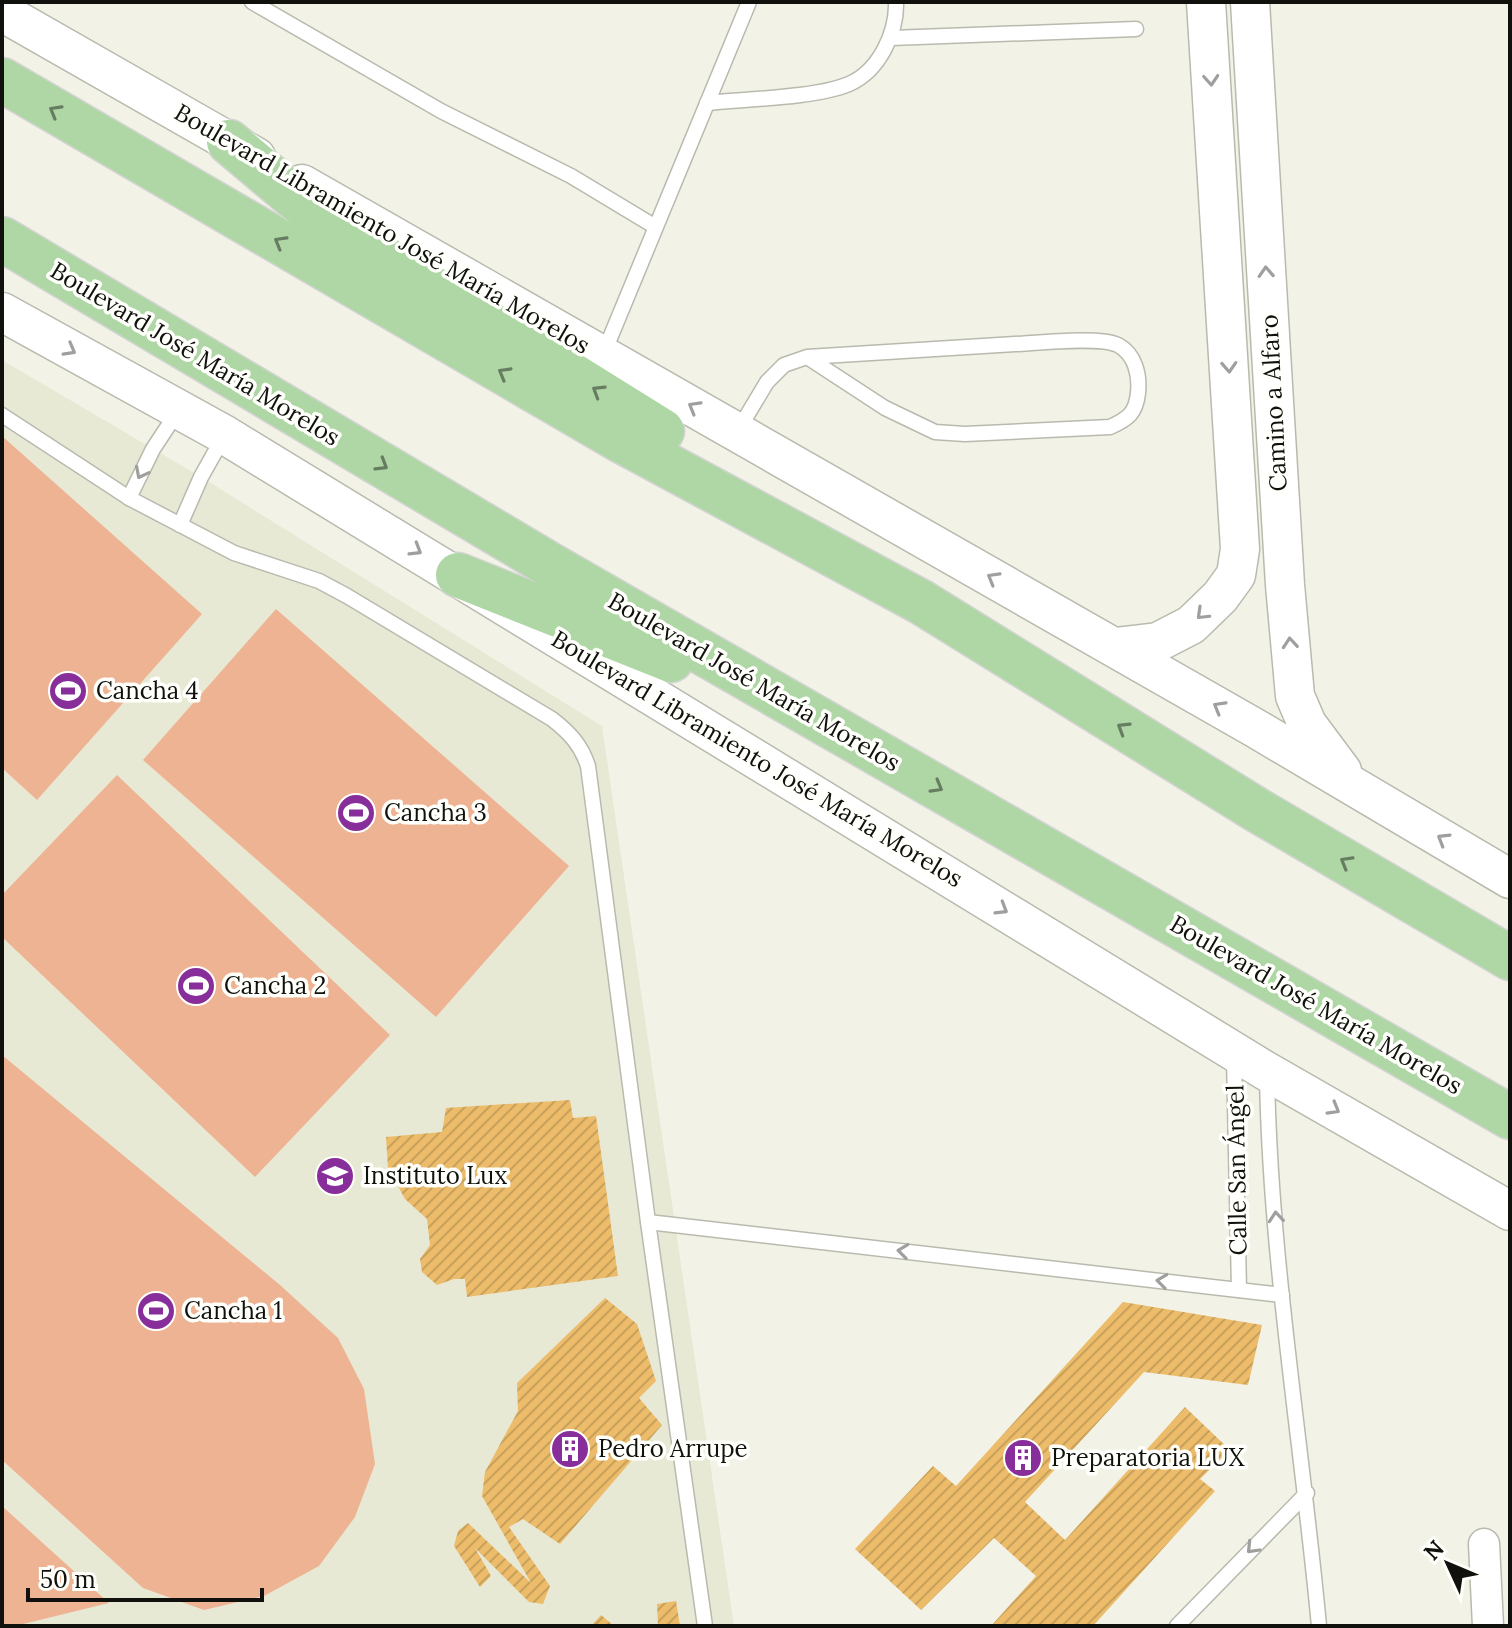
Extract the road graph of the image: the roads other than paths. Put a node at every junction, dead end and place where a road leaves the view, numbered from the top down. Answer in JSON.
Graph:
{"nodes":[{"id":1,"x":252,"y":2,"type":"edge"},
{"id":2,"x":277,"y":2,"type":"edge"},
{"id":3,"x":749,"y":2,"type":"edge"},
{"id":4,"x":896,"y":2,"type":"edge"},
{"id":5,"x":1206,"y":2,"type":"edge"},
{"id":6,"x":1250,"y":2,"type":"edge"},
{"id":7,"x":2,"y":12,"type":"edge"},
{"id":8,"x":279,"y":19,"type":"junction"},
{"id":9,"x":1136,"y":29,"type":"dead end"},
{"id":10,"x":891,"y":38,"type":"junction"},
{"id":11,"x":2,"y":80,"type":"edge"},
{"id":12,"x":707,"y":103,"type":"junction"},
{"id":13,"x":229,"y":142,"type":"junction"},
{"id":14,"x":654,"y":226,"type":"junction"},
{"id":15,"x":2,"y":239,"type":"edge"},
{"id":16,"x":2,"y":312,"type":"edge"},
{"id":17,"x":603,"y":355,"type":"junction"},
{"id":18,"x":807,"y":357,"type":"junction"},
{"id":19,"x":178,"y":410,"type":"junction"},
{"id":20,"x":2,"y":415,"type":"edge"},
{"id":21,"x":737,"y":432,"type":"junction"},
{"id":22,"x":225,"y":435,"type":"junction"},
{"id":23,"x":129,"y":498,"type":"junction"},
{"id":24,"x":180,"y":525,"type":"junction"},
{"id":25,"x":458,"y":575,"type":"junction"},
{"id":26,"x":921,"y":602,"type":"junction"},
{"id":27,"x":1115,"y":647,"type":"junction"},
{"id":28,"x":821,"y":720,"type":"junction"},
{"id":29,"x":1354,"y":786,"type":"junction"},
{"id":30,"x":1510,"y":879,"type":"edge"},
{"id":31,"x":1510,"y":958,"type":"edge"},
{"id":32,"x":1234,"y":1051,"type":"junction"},
{"id":33,"x":1266,"y":1071,"type":"junction"},
{"id":34,"x":1510,"y":1117,"type":"edge"},
{"id":35,"x":1510,"y":1211,"type":"edge"},
{"id":36,"x":648,"y":1222,"type":"junction"},
{"id":37,"x":1239,"y":1290,"type":"junction"},
{"id":38,"x":1282,"y":1295,"type":"junction"},
{"id":39,"x":1307,"y":1493,"type":"junction"},
{"id":40,"x":1484,"y":1544,"type":"dead end"},
{"id":41,"x":705,"y":1626,"type":"edge"},
{"id":42,"x":1177,"y":1626,"type":"edge"},
{"id":43,"x":1319,"y":1626,"type":"edge"},
{"id":44,"x":1488,"y":1626,"type":"edge"}],
"edges":[{"from":1,"to":8,"type":"lane"},
{"from":2,"to":8,"type":"lane"},
{"from":3,"to":12,"type":"lane"},
{"from":4,"to":10,"type":"lane"},
{"from":5,"to":27,"type":"street","name":"Camino a Alfaro","one_way":true},
{"from":29,"to":6,"type":"street","name":"Camino a Alfaro","one_way":true},
{"from":7,"to":13,"type":"street","name":"Boulevard Libramiento José María Morelos"},
{"from":8,"to":14,"type":"lane"},
{"from":9,"to":10,"type":"lane"},
{"from":10,"to":12,"type":"lane"},
{"from":26,"to":11,"type":"main road","one_way":true},
{"from":12,"to":14,"type":"lane"},
{"from":13,"to":17,"type":"street","name":"Boulevard Libramiento José María Morelos"},
{"from":26,"to":13,"type":"main road","one_way":true},
{"from":14,"to":17,"type":"lane"},
{"from":15,"to":28,"type":"main road","name":"Boulevard José María Morelos","one_way":true},
{"from":16,"to":19,"type":"street","name":"Boulevard Libramiento José María Morelos","one_way":true},
{"from":21,"to":17,"type":"street","name":"Boulevard Libramiento José María Morelos","one_way":true},
{"from":18,"to":18,"type":"lane"},
{"from":18,"to":21,"type":"lane"},
{"from":19,"to":22,"type":"street","name":"Boulevard Libramiento José María Morelos"},
{"from":19,"to":23,"type":"lane","one_way":true},
{"from":20,"to":23,"type":"lane"},
{"from":27,"to":21,"type":"street","name":"Boulevard Libramiento José María Morelos","one_way":true},
{"from":22,"to":24,"type":"lane"},
{"from":22,"to":25,"type":"street","name":"Boulevard Libramiento José María Morelos","one_way":true},
{"from":23,"to":24,"type":"lane"},
{"from":24,"to":36,"type":"lane"},
{"from":25,"to":28,"type":"main road"},
{"from":25,"to":32,"type":"street","name":"Boulevard Libramiento José María Morelos","one_way":true},
{"from":31,"to":26,"type":"main road","one_way":true},
{"from":29,"to":27,"type":"street","name":"Boulevard Libramiento José María Morelos","one_way":true},
{"from":28,"to":34,"type":"main road","name":"Boulevard José María Morelos","one_way":true},
{"from":30,"to":29,"type":"street","name":"Boulevard Libramiento José María Morelos","one_way":true},
{"from":32,"to":33,"type":"street","name":"Boulevard Libramiento José María Morelos"},
{"from":32,"to":37,"type":"lane","name":"Calle San Ángel"},
{"from":33,"to":35,"type":"street","name":"Boulevard Libramiento José María Morelos","one_way":true},
{"from":38,"to":33,"type":"lane","name":"Calle San Ángel","one_way":true},
{"from":37,"to":36,"type":"lane","one_way":true},
{"from":36,"to":41,"type":"lane"},
{"from":37,"to":38,"type":"lane"},
{"from":38,"to":39,"type":"lane","name":"Calle San Ángel"},
{"from":39,"to":42,"type":"lane","one_way":true},
{"from":39,"to":43,"type":"lane","name":"Calle San Ángel"},
{"from":40,"to":44,"type":"street"}]}
